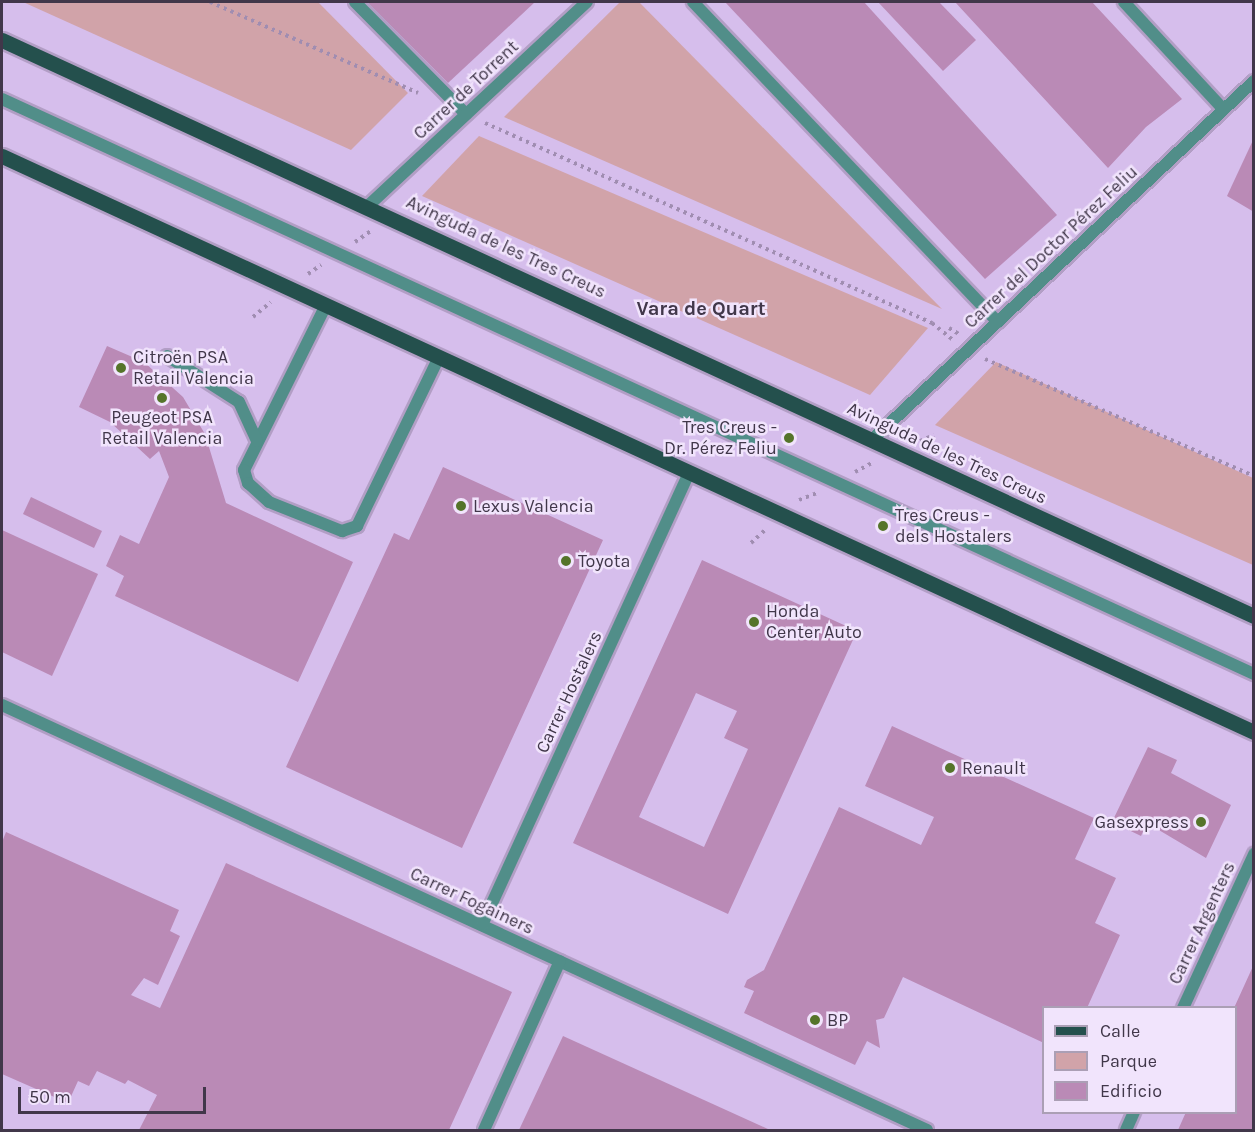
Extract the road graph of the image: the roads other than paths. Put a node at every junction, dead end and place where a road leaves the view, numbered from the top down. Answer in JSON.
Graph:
{"nodes":[{"id":1,"x":355,"y":2,"type":"edge"},
{"id":2,"x":586,"y":2,"type":"edge"},
{"id":3,"x":693,"y":2,"type":"edge"},
{"id":4,"x":1124,"y":2,"type":"edge"},
{"id":5,"x":2,"y":40,"type":"edge"},
{"id":6,"x":1254,"y":81,"type":"edge"},
{"id":7,"x":2,"y":99,"type":"edge"},
{"id":8,"x":1223,"y":109,"type":"junction"},
{"id":9,"x":466,"y":114,"type":"junction"},
{"id":10,"x":2,"y":156,"type":"edge"},
{"id":11,"x":369,"y":205,"type":"junction"},
{"id":12,"x":325,"y":307,"type":"junction"},
{"id":13,"x":998,"y":322,"type":"junction"},
{"id":14,"x":167,"y":356,"type":"dead end"},
{"id":15,"x":438,"y":359,"type":"junction"},
{"id":16,"x":872,"y":440,"type":"junction"},
{"id":17,"x":257,"y":441,"type":"junction"},
{"id":18,"x":688,"y":475,"type":"junction"},
{"id":19,"x":1254,"y":616,"type":"edge"},
{"id":20,"x":1254,"y":674,"type":"edge"},
{"id":21,"x":2,"y":705,"type":"edge"},
{"id":22,"x":1254,"y":732,"type":"edge"},
{"id":23,"x":1254,"y":854,"type":"edge"},
{"id":24,"x":482,"y":925,"type":"junction"},
{"id":25,"x":560,"y":961,"type":"junction"},
{"id":26,"x":1184,"y":1006,"type":"edge"},
{"id":27,"x":1134,"y":1114,"type":"edge"},
{"id":28,"x":484,"y":1131,"type":"edge"},
{"id":29,"x":927,"y":1131,"type":"edge"},
{"id":30,"x":1126,"y":1131,"type":"edge"}],
"edges":[{"from":1,"to":9,"type":"street"},
{"from":2,"to":9,"type":"street","name":"Carrer de Torrent"},
{"from":3,"to":13,"type":"street"},
{"from":4,"to":8,"type":"street"},
{"from":5,"to":11,"type":"main road","name":"Avinguda de les Tres Creus"},
{"from":6,"to":8,"type":"street","name":"Carrer del Doctor Pérez Feliu"},
{"from":7,"to":20,"type":"street"},
{"from":8,"to":13,"type":"street","name":"Carrer del Doctor Pérez Feliu"},
{"from":9,"to":11,"type":"street","name":"Carrer de Torrent"},
{"from":10,"to":12,"type":"main road"},
{"from":11,"to":16,"type":"main road","name":"Avinguda de les Tres Creus"},
{"from":12,"to":15,"type":"main road"},
{"from":12,"to":17,"type":"street"},
{"from":13,"to":16,"type":"street","name":"Carrer del Doctor Pérez Feliu"},
{"from":14,"to":17,"type":"street"},
{"from":15,"to":17,"type":"street"},
{"from":15,"to":18,"type":"main road"},
{"from":16,"to":19,"type":"main road","name":"Avinguda de les Tres Creus"},
{"from":18,"to":22,"type":"main road"},
{"from":18,"to":24,"type":"street","name":"Carrer Hostalers"},
{"from":21,"to":24,"type":"street","name":"Carrer Fogainers"},
{"from":23,"to":26,"type":"street","name":"Carrer Argenters"},
{"from":24,"to":25,"type":"street","name":"Carrer Fogainers"},
{"from":25,"to":28,"type":"street"},
{"from":25,"to":29,"type":"street","name":"Carrer Fogainers"},
{"from":27,"to":30,"type":"street"}]}
